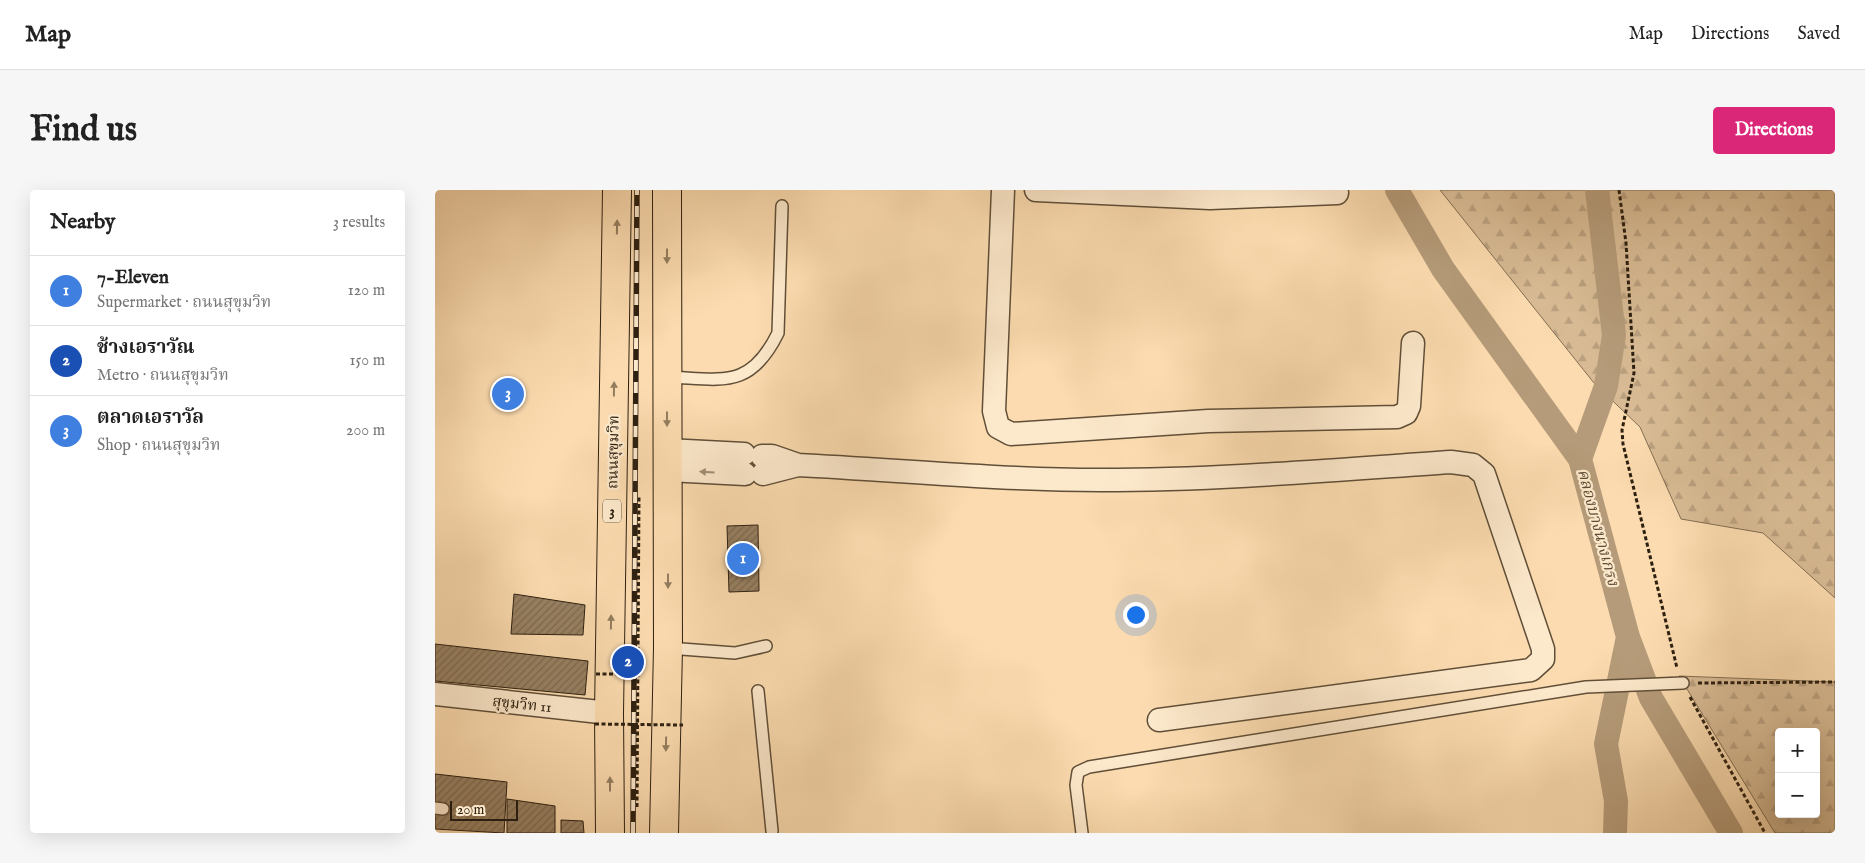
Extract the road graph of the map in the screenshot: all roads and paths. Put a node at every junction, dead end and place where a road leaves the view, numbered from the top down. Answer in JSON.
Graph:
{"nodes":[{"id":1,"x":617,"y":190,"type":"edge"},
{"id":2,"x":667,"y":190,"type":"edge"},
{"id":3,"x":1003,"y":190,"type":"edge"},
{"id":4,"x":1036,"y":190,"type":"edge"},
{"id":5,"x":1619,"y":190,"type":"edge"},
{"id":6,"x":1337,"y":193,"type":"dead end"},
{"id":7,"x":782,"y":206,"type":"dead end"},
{"id":8,"x":1413,"y":344,"type":"dead end"},
{"id":9,"x":667,"y":377,"type":"junction"},
{"id":10,"x":667,"y":460,"type":"junction"},
{"id":11,"x":639,"y":495,"type":"dead end"},
{"id":12,"x":767,"y":646,"type":"dead end"},
{"id":13,"x":668,"y":648,"type":"junction"},
{"id":14,"x":596,"y":674,"type":"dead end"},
{"id":15,"x":638,"y":674,"type":"junction"},
{"id":16,"x":1835,"y":682,"type":"edge"},
{"id":17,"x":1681,"y":683,"type":"junction"},
{"id":18,"x":758,"y":691,"type":"dead end"},
{"id":19,"x":435,"y":694,"type":"edge"},
{"id":20,"x":602,"y":718,"type":"junction"},
{"id":21,"x":1159,"y":720,"type":"dead end"},
{"id":22,"x":638,"y":725,"type":"junction"},
{"id":23,"x":683,"y":725,"type":"dead end"},
{"id":24,"x":637,"y":813,"type":"dead end"},
{"id":25,"x":772,"y":831,"type":"dead end"},
{"id":26,"x":610,"y":833,"type":"edge"},
{"id":27,"x":664,"y":833,"type":"edge"},
{"id":28,"x":1082,"y":833,"type":"edge"},
{"id":29,"x":1765,"y":833,"type":"edge"}],
"edges":[{"from":20,"to":1,"type":"highway","name":"ถนนสุขุมวิท","number":"3","one_way":true},
{"from":2,"to":9,"type":"highway","one_way":true},
{"from":3,"to":8,"type":"street"},
{"from":4,"to":6,"type":"street"},
{"from":5,"to":17,"type":"path"},
{"from":7,"to":9,"type":"lane"},
{"from":9,"to":10,"type":"highway","one_way":true},
{"from":10,"to":13,"type":"highway","one_way":true},
{"from":10,"to":21,"type":"street"},
{"from":11,"to":15,"type":"path"},
{"from":12,"to":13,"type":"lane"},
{"from":13,"to":27,"type":"highway","one_way":true},
{"from":14,"to":15,"type":"path","bridge":true},
{"from":15,"to":22,"type":"path"},
{"from":16,"to":17,"type":"path"},
{"from":17,"to":28,"type":"lane"},
{"from":17,"to":29,"type":"path"},
{"from":18,"to":25,"type":"lane"},
{"from":19,"to":20,"type":"street","name":"สุขุมวิท 11"},
{"from":20,"to":22,"type":"path","bridge":true},
{"from":26,"to":20,"type":"highway","name":"ถนนสุขุมวิท","number":"3","one_way":true},
{"from":22,"to":23,"type":"path","bridge":true},
{"from":22,"to":24,"type":"path"}]}
